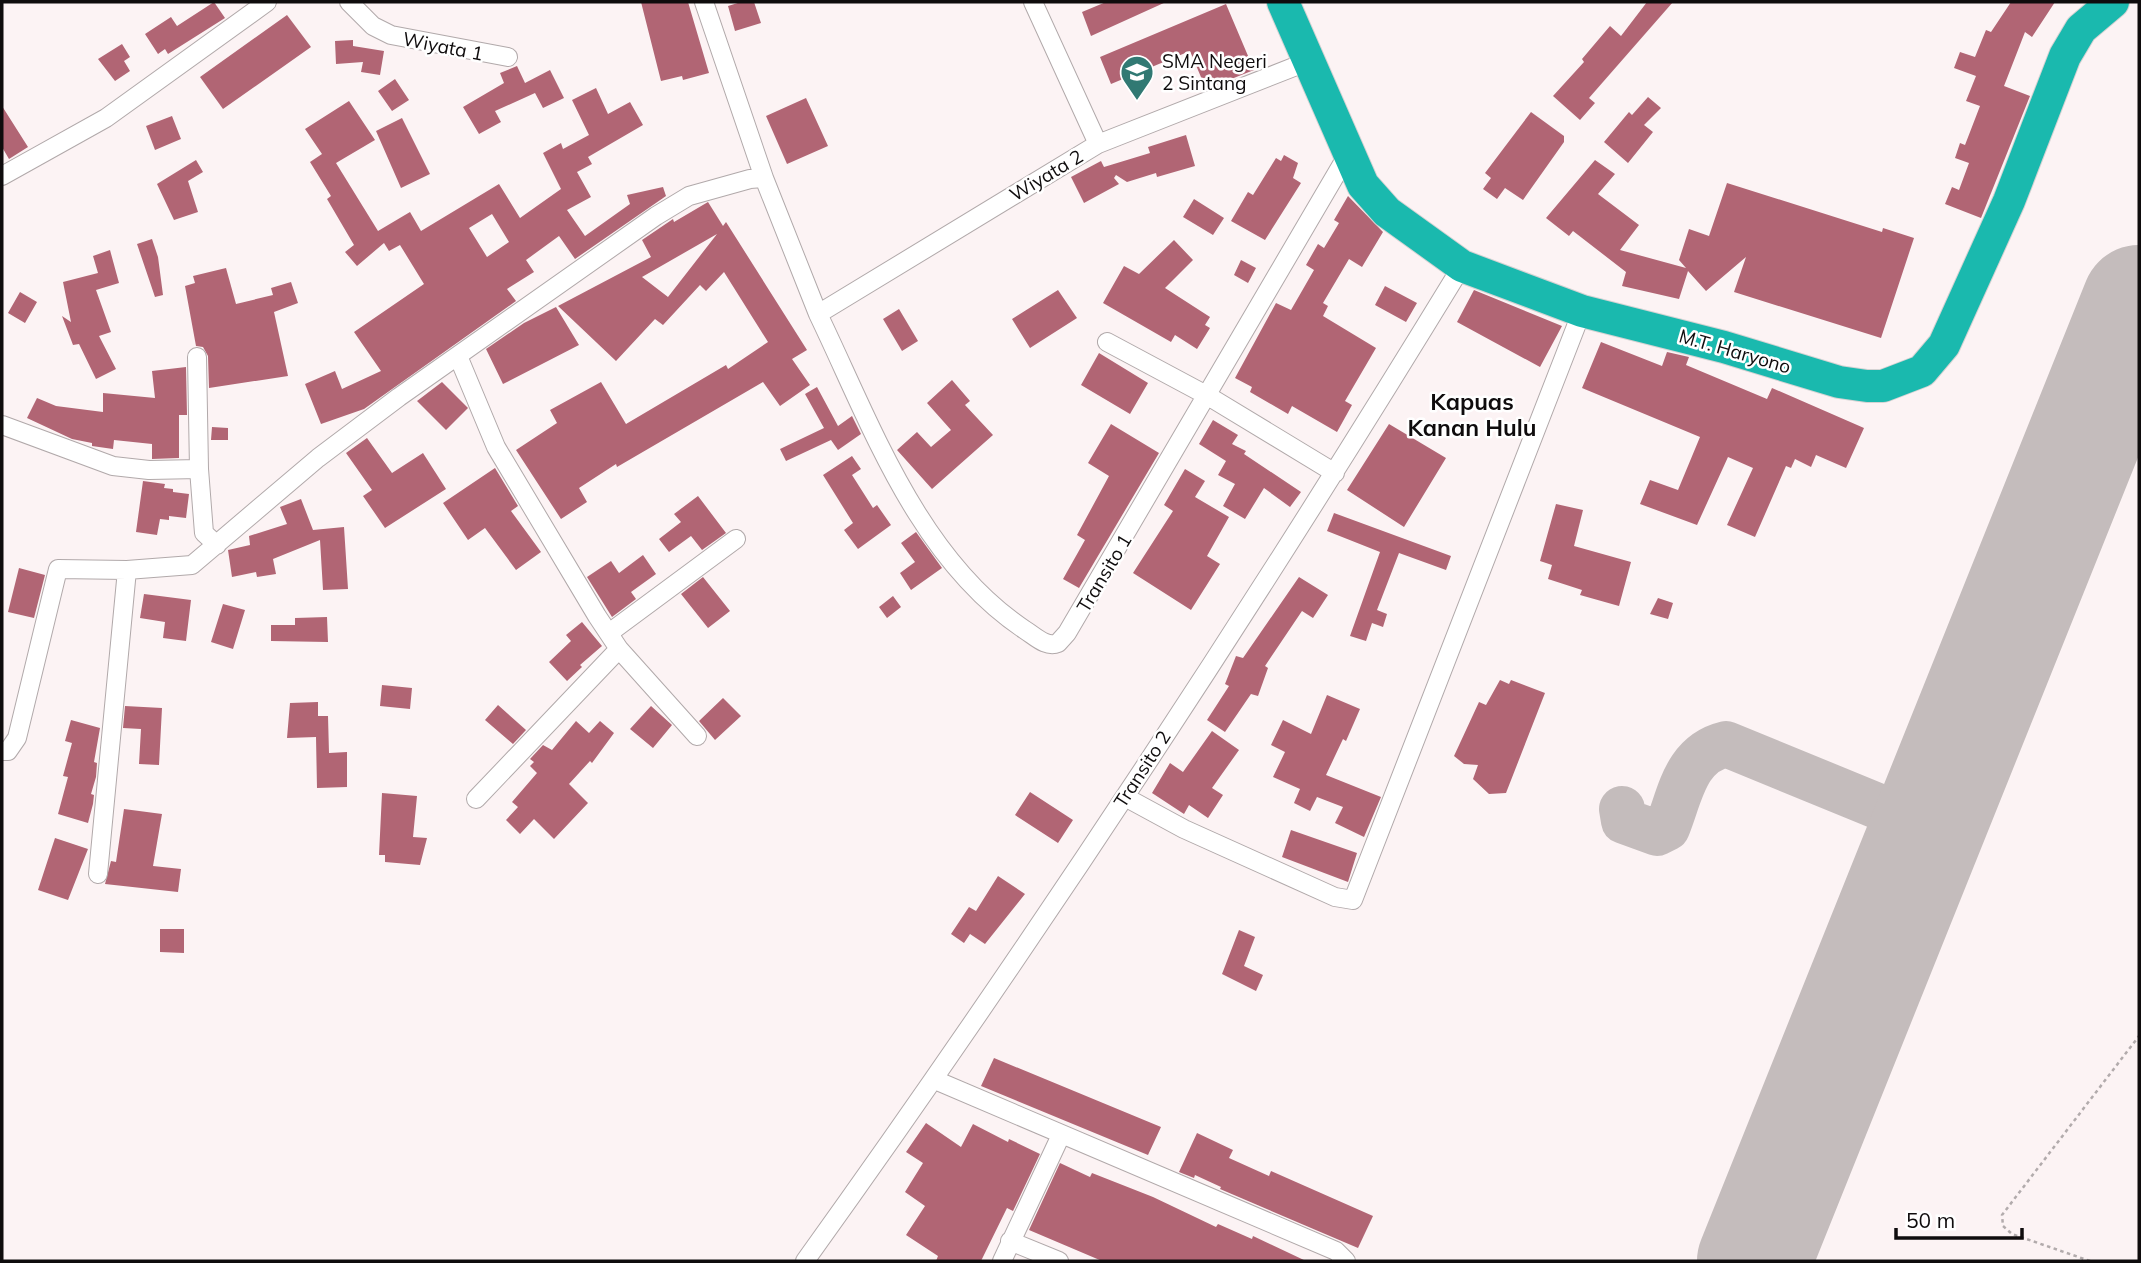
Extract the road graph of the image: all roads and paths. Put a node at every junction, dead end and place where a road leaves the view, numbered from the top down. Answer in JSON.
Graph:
{"nodes":[{"id":1,"x":267,"y":2,"type":"edge"},
{"id":2,"x":349,"y":2,"type":"edge"},
{"id":3,"x":704,"y":2,"type":"edge"},
{"id":4,"x":1032,"y":2,"type":"edge"},
{"id":5,"x":1283,"y":2,"type":"edge"},
{"id":6,"x":2113,"y":2,"type":"edge"},
{"id":7,"x":508,"y":57,"type":"dead end"},
{"id":8,"x":1309,"y":61,"type":"junction"},
{"id":9,"x":1098,"y":144,"type":"junction"},
{"id":10,"x":1348,"y":155,"type":"junction"},
{"id":11,"x":2,"y":176,"type":"edge"},
{"id":12,"x":764,"y":178,"type":"junction"},
{"id":13,"x":1462,"y":266,"type":"junction"},
{"id":14,"x":1582,"y":311,"type":"junction"},
{"id":15,"x":818,"y":314,"type":"junction"},
{"id":16,"x":1107,"y":342,"type":"dead end"},
{"id":17,"x":458,"y":356,"type":"junction"},
{"id":18,"x":197,"y":357,"type":"dead end"},
{"id":19,"x":1208,"y":396,"type":"junction"},
{"id":20,"x":2,"y":425,"type":"edge"},
{"id":21,"x":199,"y":469,"type":"junction"},
{"id":22,"x":1335,"y":473,"type":"junction"},
{"id":23,"x":736,"y":539,"type":"dead end"},
{"id":24,"x":217,"y":545,"type":"junction"},
{"id":25,"x":127,"y":570,"type":"junction"},
{"id":26,"x":609,"y":634,"type":"junction"},
{"id":27,"x":619,"y":649,"type":"junction"},
{"id":28,"x":697,"y":736,"type":"dead end"},
{"id":29,"x":2,"y":751,"type":"edge"},
{"id":30,"x":1125,"y":797,"type":"junction"},
{"id":31,"x":476,"y":799,"type":"dead end"},
{"id":32,"x":98,"y":874,"type":"dead end"},
{"id":33,"x":2139,"y":1036,"type":"edge"},
{"id":34,"x":935,"y":1080,"type":"junction"},
{"id":35,"x":1061,"y":1135,"type":"junction"},
{"id":36,"x":1010,"y":1241,"type":"junction"},
{"id":37,"x":805,"y":1261,"type":"edge"},
{"id":38,"x":1002,"y":1261,"type":"edge"},
{"id":39,"x":1059,"y":1261,"type":"edge"},
{"id":40,"x":1346,"y":1261,"type":"edge"},
{"id":41,"x":2090,"y":1261,"type":"edge"}],
"edges":[{"from":1,"to":11,"type":"street"},
{"from":2,"to":7,"type":"street","name":"Wiyata 1"},
{"from":3,"to":12,"type":"street"},
{"from":4,"to":9,"type":"street"},
{"from":5,"to":8,"type":"highway","name":"M.T. Haryono"},
{"from":6,"to":14,"type":"highway","name":"M.T. Haryono"},
{"from":8,"to":9,"type":"street","name":"Wiyata 2"},
{"from":8,"to":10,"type":"highway","name":"M.T. Haryono"},
{"from":9,"to":15,"type":"street","name":"Wiyata 2"},
{"from":10,"to":13,"type":"highway","name":"M.T. Haryono"},
{"from":10,"to":19,"type":"street","name":"Transito 1"},
{"from":12,"to":15,"type":"street"},
{"from":12,"to":17,"type":"street"},
{"from":13,"to":14,"type":"highway","name":"M.T. Haryono"},
{"from":13,"to":22,"type":"street","name":"Transito 2"},
{"from":14,"to":30,"type":"street"},
{"from":15,"to":19,"type":"street","name":"Transito 1"},
{"from":16,"to":19,"type":"street"},
{"from":17,"to":24,"type":"street"},
{"from":17,"to":26,"type":"street"},
{"from":18,"to":21,"type":"street"},
{"from":19,"to":22,"type":"street"},
{"from":20,"to":21,"type":"street"},
{"from":21,"to":24,"type":"street"},
{"from":22,"to":30,"type":"street","name":"Transito 2"},
{"from":23,"to":26,"type":"street"},
{"from":24,"to":25,"type":"street"},
{"from":25,"to":29,"type":"street"},
{"from":25,"to":32,"type":"street"},
{"from":26,"to":27,"type":"street"},
{"from":27,"to":28,"type":"street"},
{"from":27,"to":31,"type":"street"},
{"from":30,"to":34,"type":"street","name":"Transito 2"},
{"from":33,"to":41,"type":"path"},
{"from":34,"to":35,"type":"street"},
{"from":34,"to":37,"type":"street","name":"Transito 2"},
{"from":35,"to":36,"type":"street"},
{"from":35,"to":40,"type":"street"},
{"from":36,"to":38,"type":"street"},
{"from":36,"to":39,"type":"street"}]}
